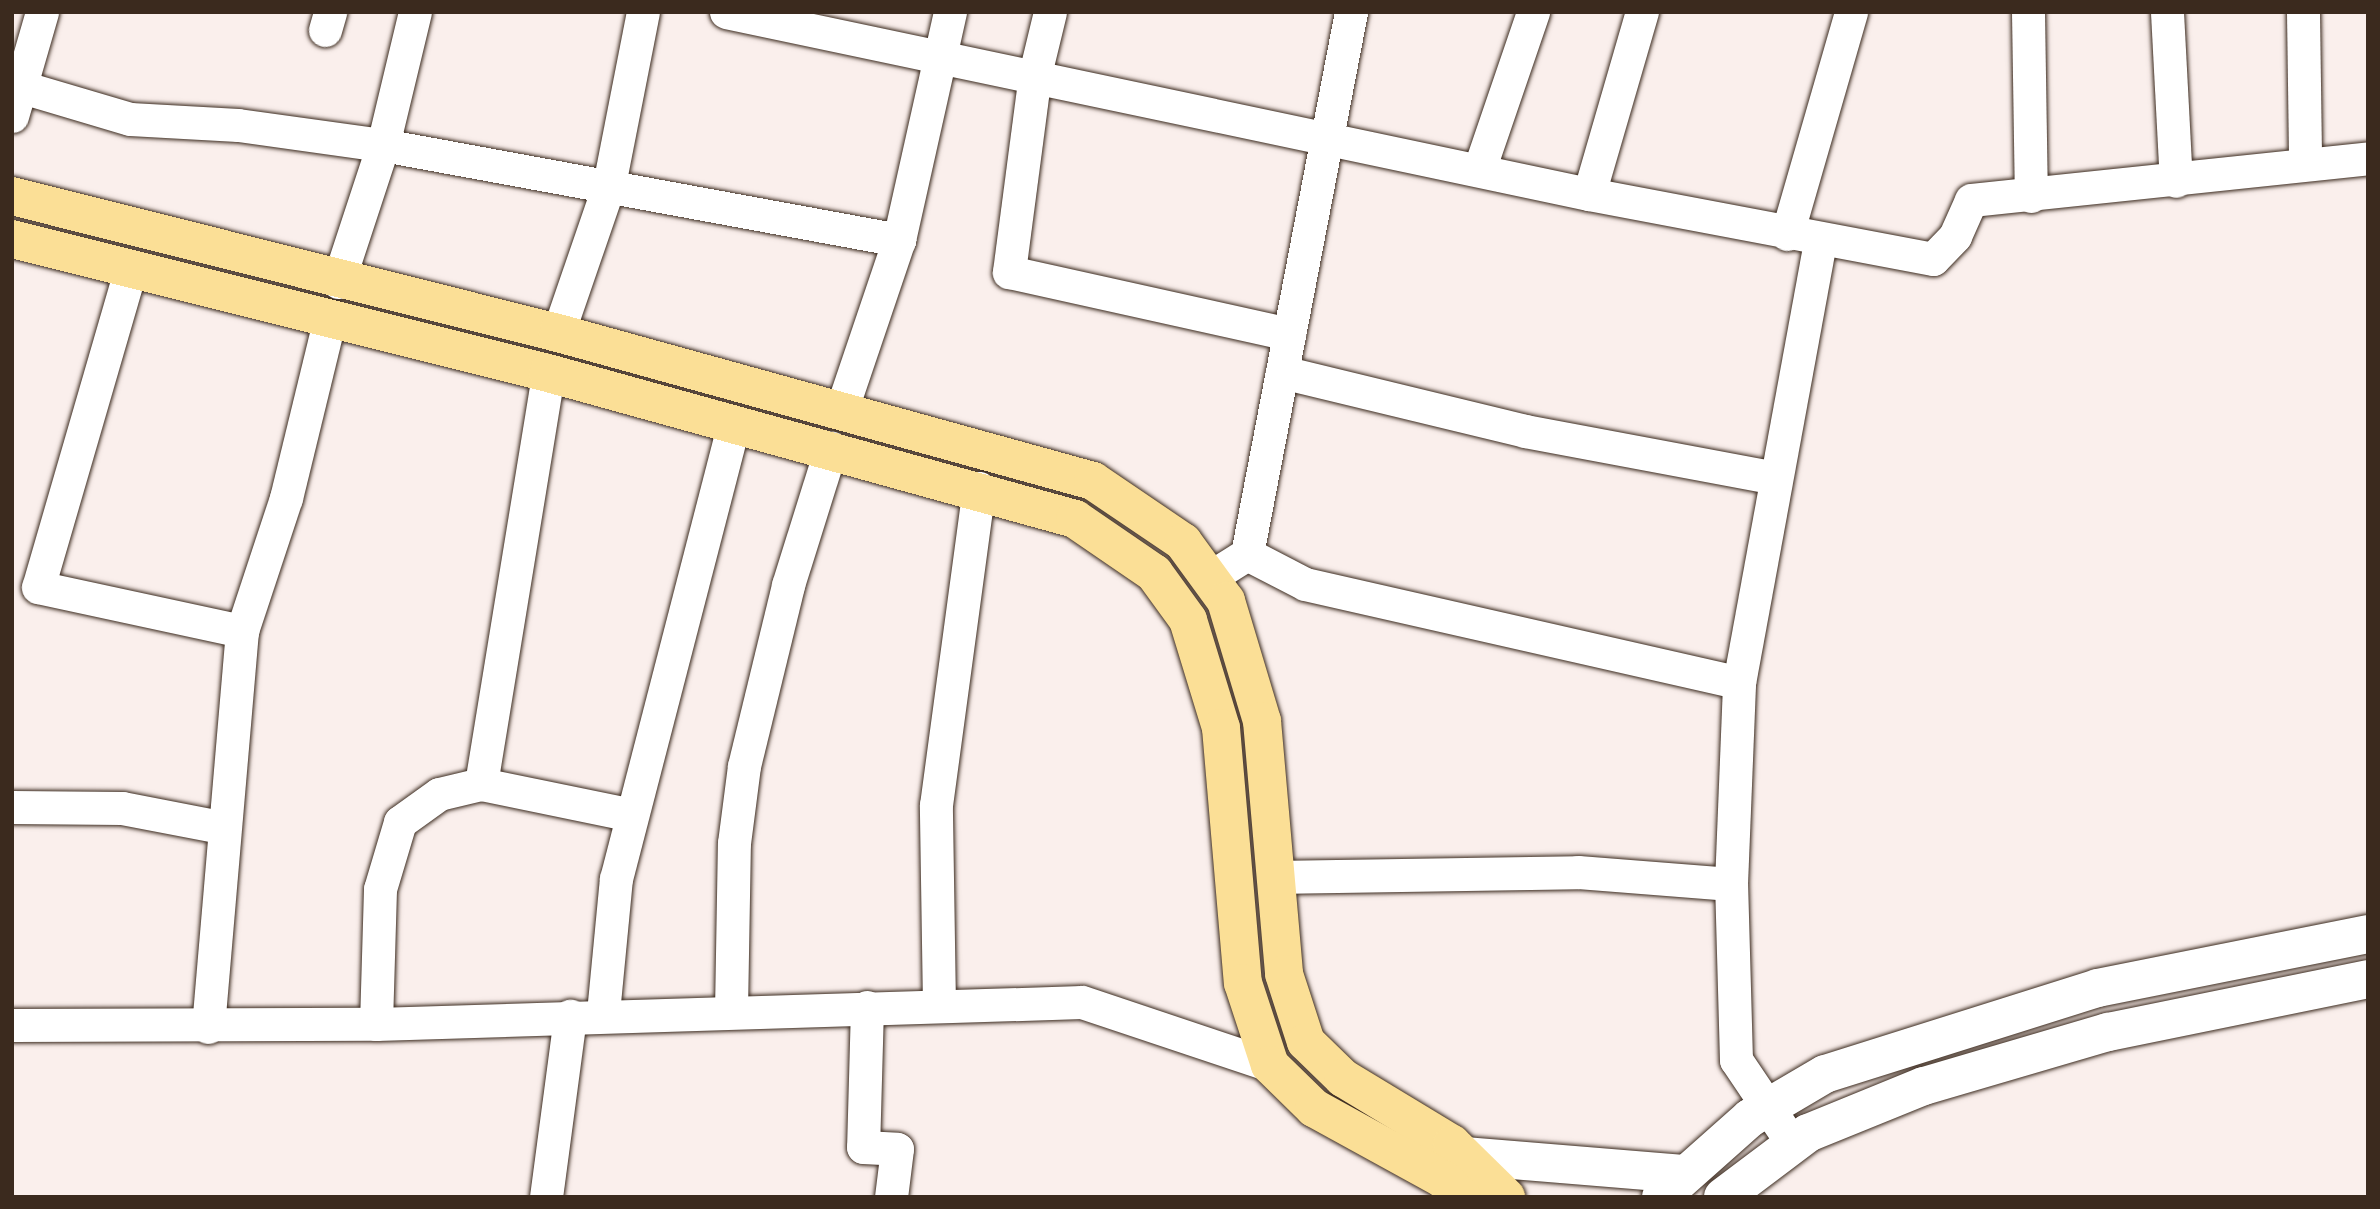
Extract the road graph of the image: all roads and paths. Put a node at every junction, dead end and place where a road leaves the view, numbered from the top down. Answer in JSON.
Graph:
{"nodes":[{"id":1,"x":42,"y":12,"type":"edge"},
{"id":2,"x":415,"y":12,"type":"edge"},
{"id":3,"x":643,"y":12,"type":"edge"},
{"id":4,"x":726,"y":12,"type":"edge"},
{"id":5,"x":950,"y":12,"type":"edge"},
{"id":6,"x":1050,"y":12,"type":"edge"},
{"id":7,"x":1350,"y":12,"type":"edge"},
{"id":8,"x":1533,"y":12,"type":"edge"},
{"id":9,"x":1642,"y":12,"type":"edge"},
{"id":10,"x":1851,"y":12,"type":"edge"},
{"id":11,"x":2028,"y":12,"type":"edge"},
{"id":12,"x":2166,"y":12,"type":"edge"},
{"id":13,"x":2303,"y":12,"type":"edge"},
{"id":14,"x":943,"y":57,"type":"junction"},
{"id":15,"x":1035,"y":74,"type":"junction"},
{"id":16,"x":17,"y":102,"type":"edge"},
{"id":17,"x":1327,"y":138,"type":"junction"},
{"id":18,"x":383,"y":145,"type":"junction"},
{"id":19,"x":2368,"y":158,"type":"edge"},
{"id":20,"x":2305,"y":164,"type":"junction"},
{"id":21,"x":1479,"y":170,"type":"junction"},
{"id":22,"x":2176,"y":181,"type":"junction"},
{"id":23,"x":608,"y":185,"type":"junction"},
{"id":24,"x":1589,"y":194,"type":"junction"},
{"id":25,"x":12,"y":196,"type":"edge"},
{"id":26,"x":2031,"y":196,"type":"junction"},
{"id":27,"x":1787,"y":234,"type":"junction"},
{"id":28,"x":12,"y":239,"type":"edge"},
{"id":29,"x":899,"y":240,"type":"junction"},
{"id":30,"x":1820,"y":240,"type":"junction"},
{"id":31,"x":130,"y":271,"type":"junction"},
{"id":32,"x":338,"y":282,"type":"junction"},
{"id":33,"x":329,"y":322,"type":"junction"},
{"id":34,"x":558,"y":333,"type":"junction"},
{"id":35,"x":1289,"y":334,"type":"junction"},
{"id":36,"x":1282,"y":372,"type":"junction"},
{"id":37,"x":548,"y":373,"type":"junction"},
{"id":38,"x":842,"y":408,"type":"junction"},
{"id":39,"x":734,"y":424,"type":"junction"},
{"id":40,"x":831,"y":449,"type":"junction"},
{"id":41,"x":1776,"y":478,"type":"junction"},
{"id":42,"x":979,"y":488,"type":"junction"},
{"id":43,"x":1247,"y":554,"type":"junction"},
{"id":44,"x":1209,"y":578,"type":"junction"},
{"id":45,"x":242,"y":631,"type":"junction"},
{"id":46,"x":1739,"y":683,"type":"junction"},
{"id":47,"x":481,"y":784,"type":"junction"},
{"id":48,"x":12,"y":807,"type":"edge"},
{"id":49,"x":632,"y":815,"type":"junction"},
{"id":50,"x":221,"y":827,"type":"junction"},
{"id":51,"x":1273,"y":877,"type":"junction"},
{"id":52,"x":1731,"y":884,"type":"junction"},
{"id":53,"x":2368,"y":934,"type":"edge"},
{"id":54,"x":2368,"y":979,"type":"edge"},
{"id":55,"x":939,"y":1006,"type":"junction"},
{"id":56,"x":867,"y":1007,"type":"junction"},
{"id":57,"x":731,"y":1011,"type":"junction"},
{"id":58,"x":603,"y":1013,"type":"junction"},
{"id":59,"x":570,"y":1016,"type":"junction"},
{"id":60,"x":376,"y":1024,"type":"junction"},
{"id":61,"x":12,"y":1025,"type":"edge"},
{"id":62,"x":208,"y":1027,"type":"junction"},
{"id":63,"x":1269,"y":1065,"type":"junction"},
{"id":64,"x":1767,"y":1107,"type":"junction"},
{"id":65,"x":1792,"y":1143,"type":"junction"},
{"id":66,"x":1464,"y":1156,"type":"junction"},
{"id":67,"x":1672,"y":1185,"type":"edge"},
{"id":68,"x":546,"y":1197,"type":"edge"},
{"id":69,"x":891,"y":1197,"type":"edge"},
{"id":70,"x":1462,"y":1197,"type":"edge"},
{"id":71,"x":1506,"y":1197,"type":"edge"},
{"id":72,"x":1723,"y":1197,"type":"edge"}],
"edges":[{"from":1,"to":16,"type":"street"},
{"from":2,"to":18,"type":"street"},
{"from":3,"to":23,"type":"street"},
{"from":4,"to":14,"type":"street"},
{"from":5,"to":14,"type":"street"},
{"from":6,"to":15,"type":"street"},
{"from":7,"to":17,"type":"street"},
{"from":8,"to":21,"type":"street"},
{"from":9,"to":24,"type":"street"},
{"from":10,"to":27,"type":"street"},
{"from":11,"to":26,"type":"street"},
{"from":12,"to":22,"type":"street"},
{"from":13,"to":20,"type":"street"},
{"from":14,"to":15,"type":"street"},
{"from":14,"to":29,"type":"street"},
{"from":15,"to":17,"type":"street"},
{"from":15,"to":35,"type":"street"},
{"from":16,"to":18,"type":"street"},
{"from":17,"to":21,"type":"street"},
{"from":17,"to":35,"type":"street"},
{"from":18,"to":23,"type":"street"},
{"from":18,"to":32,"type":"street"},
{"from":19,"to":20,"type":"street"},
{"from":20,"to":22,"type":"street"},
{"from":21,"to":24,"type":"street"},
{"from":22,"to":26,"type":"street"},
{"from":23,"to":29,"type":"street"},
{"from":23,"to":34,"type":"street"},
{"from":24,"to":27,"type":"street"},
{"from":25,"to":32,"type":"highway"},
{"from":26,"to":30,"type":"street"},
{"from":27,"to":30,"type":"street"},
{"from":28,"to":31,"type":"highway"},
{"from":29,"to":38,"type":"street"},
{"from":30,"to":41,"type":"street"},
{"from":31,"to":33,"type":"highway"},
{"from":31,"to":45,"type":"street"},
{"from":32,"to":34,"type":"highway"},
{"from":33,"to":37,"type":"highway"},
{"from":33,"to":45,"type":"street"},
{"from":34,"to":38,"type":"highway"},
{"from":35,"to":36,"type":"street"},
{"from":36,"to":41,"type":"street"},
{"from":36,"to":43,"type":"street"},
{"from":37,"to":39,"type":"highway"},
{"from":37,"to":47,"type":"street"},
{"from":38,"to":44,"type":"highway"},
{"from":39,"to":40,"type":"highway"},
{"from":39,"to":49,"type":"street"},
{"from":40,"to":42,"type":"highway"},
{"from":40,"to":57,"type":"street"},
{"from":41,"to":46,"type":"street"},
{"from":42,"to":55,"type":"street"},
{"from":42,"to":63,"type":"highway"},
{"from":43,"to":44,"type":"street"},
{"from":43,"to":46,"type":"street"},
{"from":44,"to":51,"type":"highway"},
{"from":45,"to":50,"type":"street"},
{"from":46,"to":52,"type":"street"},
{"from":47,"to":49,"type":"street"},
{"from":47,"to":60,"type":"street"},
{"from":48,"to":50,"type":"street"},
{"from":49,"to":58,"type":"street"},
{"from":50,"to":62,"type":"street"},
{"from":51,"to":52,"type":"street"},
{"from":51,"to":66,"type":"highway"},
{"from":52,"to":64,"type":"street"},
{"from":53,"to":64,"type":"main road"},
{"from":54,"to":65,"type":"main road"},
{"from":55,"to":56,"type":"street"},
{"from":55,"to":63,"type":"street"},
{"from":56,"to":57,"type":"street"},
{"from":56,"to":69,"type":"street"},
{"from":57,"to":58,"type":"street"},
{"from":58,"to":59,"type":"street"},
{"from":59,"to":60,"type":"street"},
{"from":59,"to":68,"type":"street"},
{"from":60,"to":62,"type":"street"},
{"from":61,"to":62,"type":"street"},
{"from":63,"to":70,"type":"highway"},
{"from":64,"to":65,"type":"street"},
{"from":64,"to":67,"type":"main road"},
{"from":65,"to":72,"type":"main road"},
{"from":66,"to":67,"type":"main road"},
{"from":66,"to":71,"type":"highway"}]}
